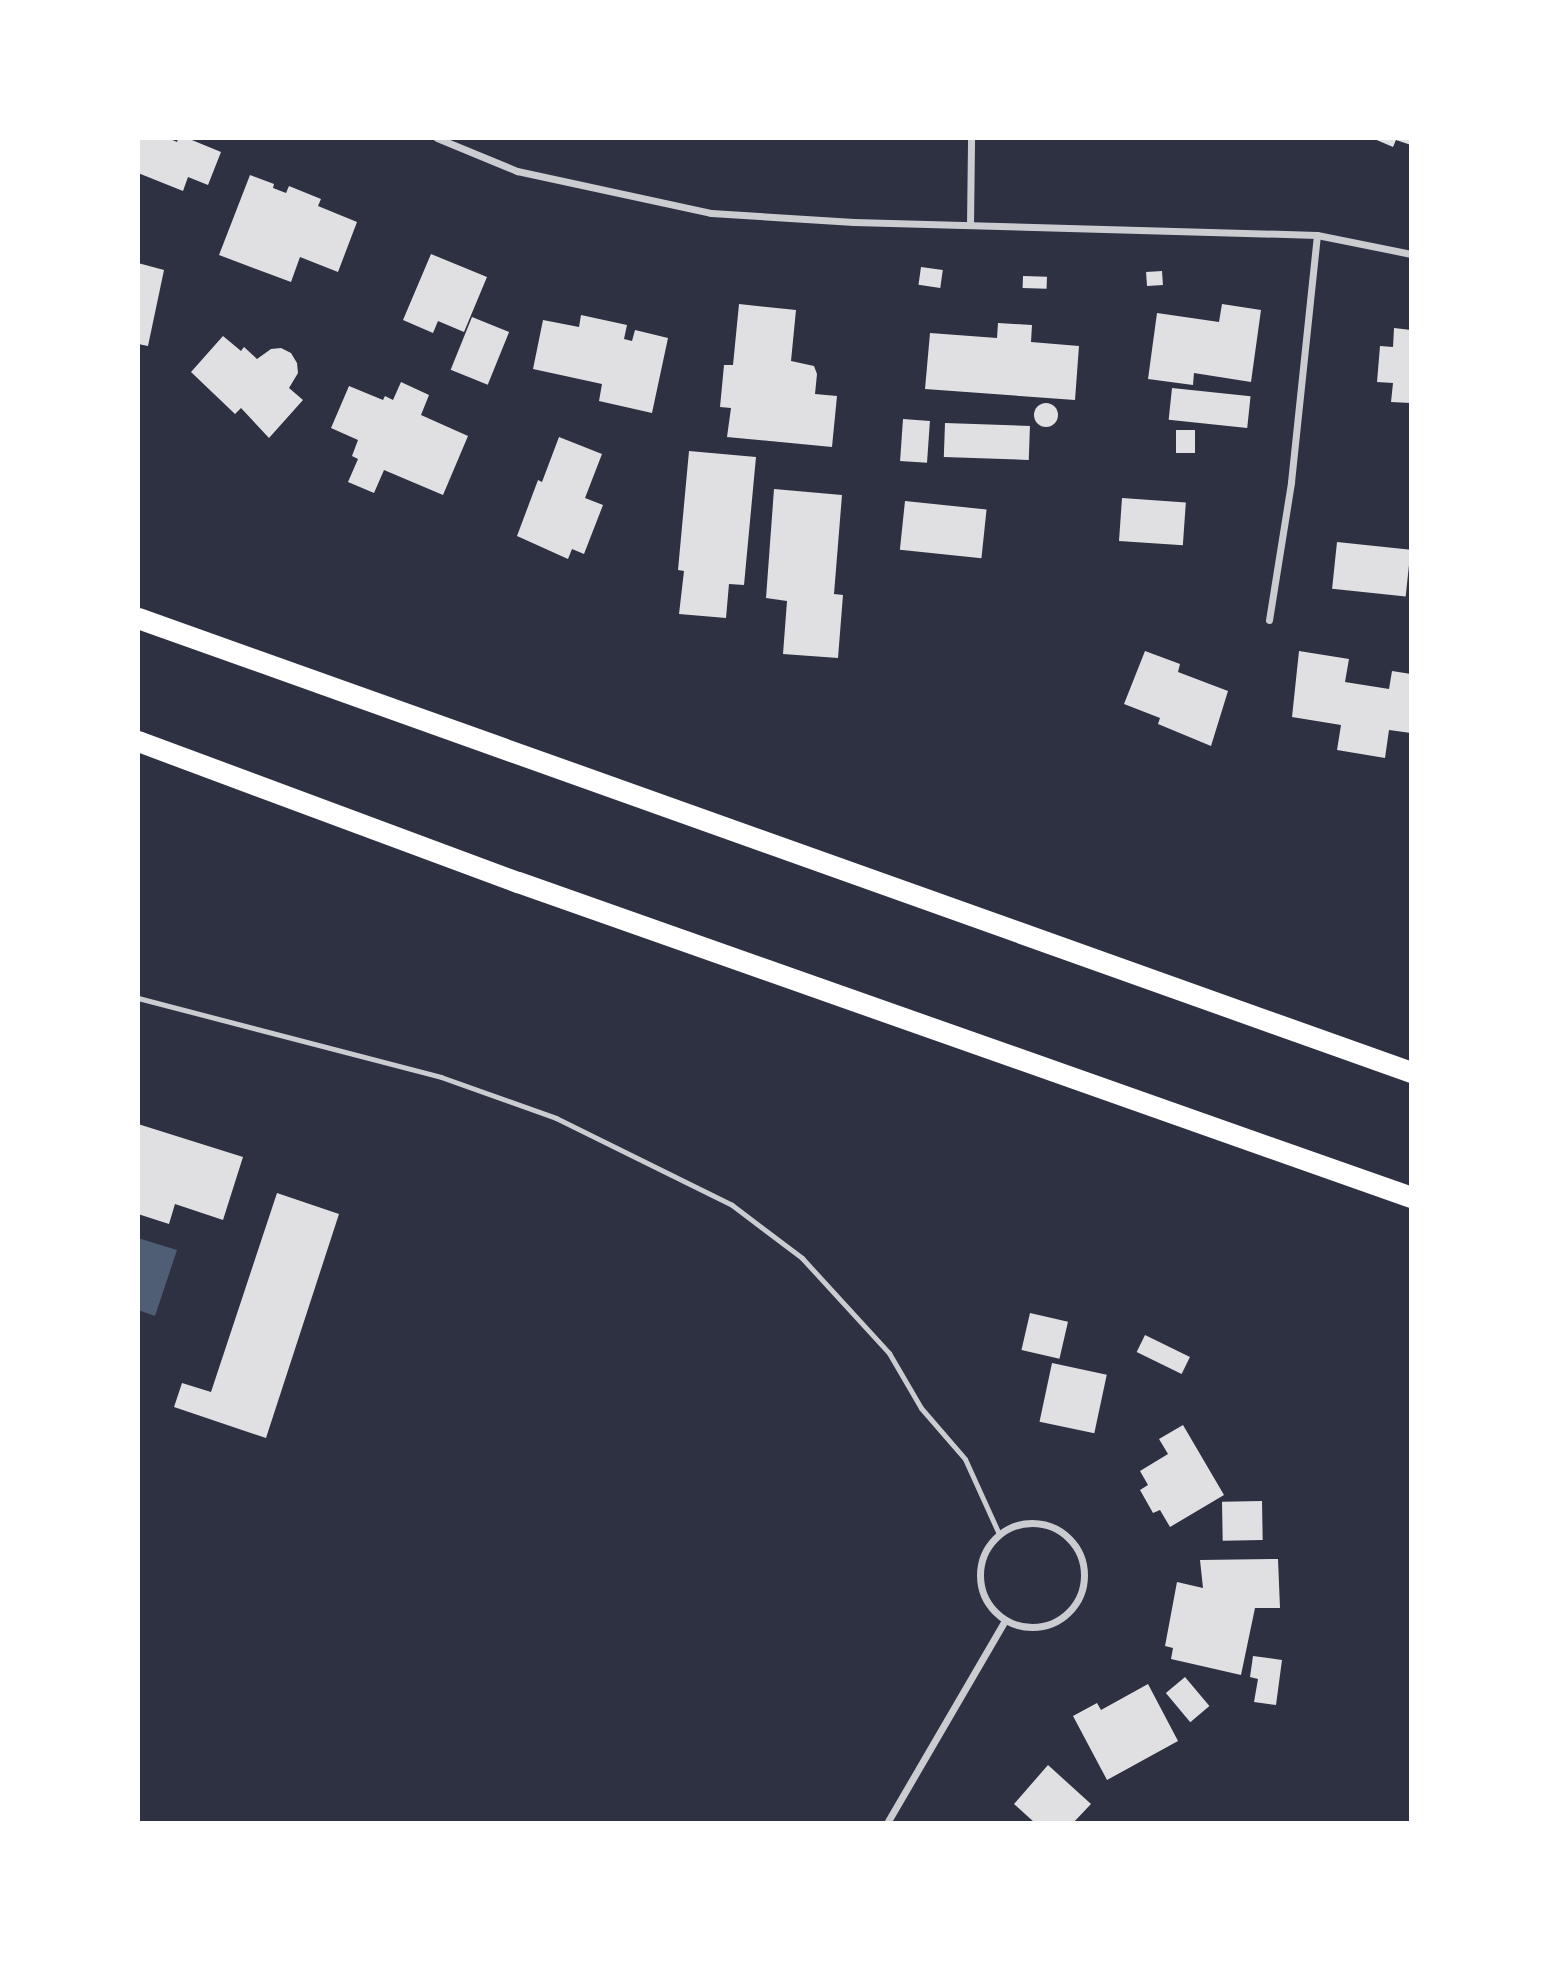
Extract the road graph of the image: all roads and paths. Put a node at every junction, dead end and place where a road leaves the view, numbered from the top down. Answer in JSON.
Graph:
{"nodes":[{"id":1,"x":437,"y":138,"type":"edge"},
{"id":2,"x":971,"y":138,"type":"edge"},
{"id":3,"x":970,"y":225,"type":"junction"},
{"id":4,"x":1317,"y":235,"type":"junction"},
{"id":5,"x":1411,"y":254,"type":"edge"},
{"id":6,"x":138,"y":618,"type":"edge"},
{"id":7,"x":1269,"y":620,"type":"dead end"},
{"id":8,"x":138,"y":741,"type":"edge"},
{"id":9,"x":138,"y":998,"type":"edge"},
{"id":10,"x":1411,"y":1072,"type":"edge"},
{"id":11,"x":1411,"y":1197,"type":"edge"},
{"id":12,"x":999,"y":1534,"type":"junction"},
{"id":13,"x":1005,"y":1620,"type":"junction"},
{"id":14,"x":887,"y":1823,"type":"edge"}],
"edges":[{"from":1,"to":3,"type":"street"},
{"from":2,"to":3,"type":"street"},
{"from":3,"to":4,"type":"street"},
{"from":4,"to":5,"type":"street"},
{"from":4,"to":7,"type":"street"},
{"from":6,"to":10,"type":"highway"},
{"from":8,"to":11,"type":"highway"},
{"from":9,"to":12,"type":"lane"},
{"from":12,"to":13,"type":"street"},
{"from":12,"to":13,"type":"street"},
{"from":13,"to":14,"type":"street"}]}
